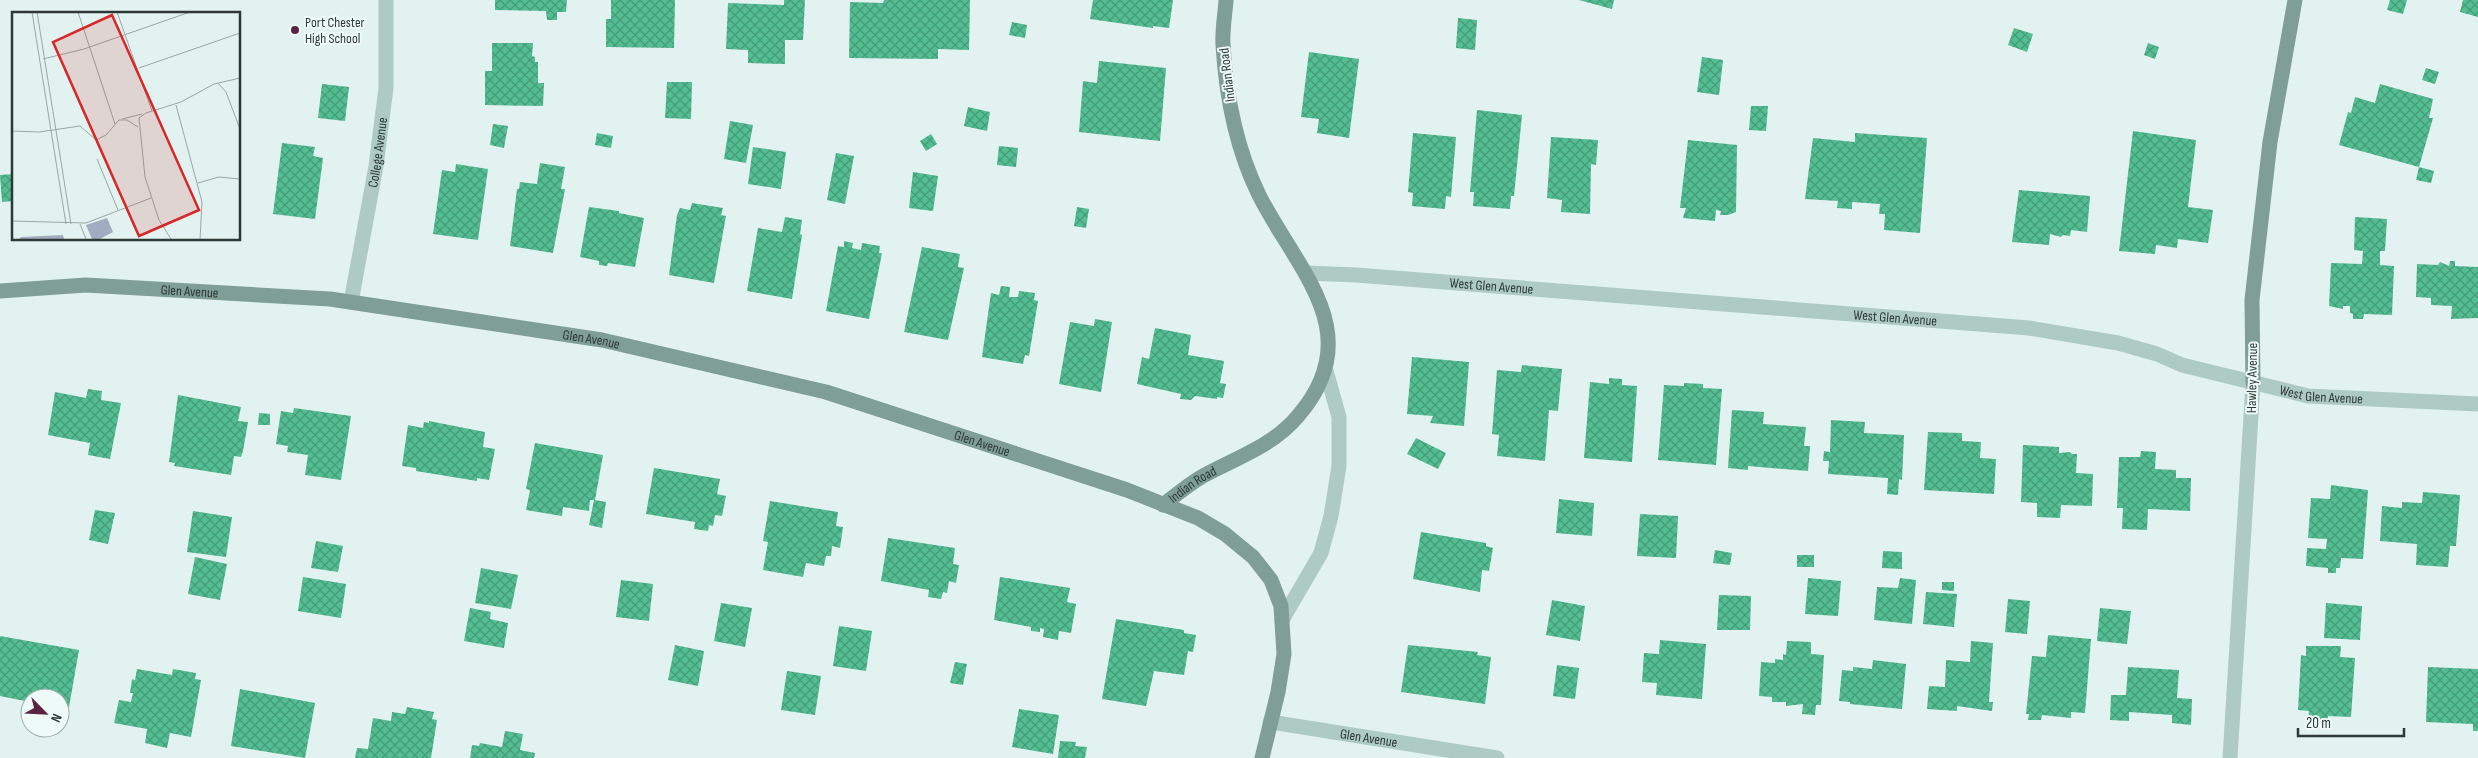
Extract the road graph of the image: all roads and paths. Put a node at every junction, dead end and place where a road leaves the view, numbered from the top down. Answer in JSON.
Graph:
{"nodes":[{"id":1,"x":386,"y":0,"type":"edge"},
{"id":2,"x":1226,"y":0,"type":"edge"},
{"id":3,"x":2295,"y":0,"type":"edge"},
{"id":4,"x":1306,"y":273,"type":"junction"},
{"id":5,"x":0,"y":291,"type":"edge"},
{"id":6,"x":350,"y":302,"type":"junction"},
{"id":7,"x":1325,"y":367,"type":"junction"},
{"id":8,"x":2253,"y":383,"type":"junction"},
{"id":9,"x":2478,"y":404,"type":"edge"},
{"id":10,"x":1163,"y":505,"type":"junction"},
{"id":11,"x":1282,"y":620,"type":"junction"},
{"id":12,"x":1270,"y":722,"type":"junction"},
{"id":13,"x":1262,"y":758,"type":"edge"},
{"id":14,"x":1497,"y":758,"type":"edge"},
{"id":15,"x":2230,"y":758,"type":"edge"}],
"edges":[{"from":1,"to":6,"type":"street","name":"College Avenue"},
{"from":2,"to":4,"type":"street","name":"Indian Road"},
{"from":3,"to":8,"type":"street","name":"Hawley Avenue"},
{"from":4,"to":7,"type":"street","name":"Indian Road"},
{"from":4,"to":8,"type":"street","name":"West Glen Avenue"},
{"from":5,"to":6,"type":"street","name":"Glen Avenue"},
{"from":6,"to":10,"type":"street","name":"Glen Avenue"},
{"from":7,"to":10,"type":"street","name":"Indian Road"},
{"from":7,"to":11,"type":"street","name":"Indian Road"},
{"from":8,"to":9,"type":"street","name":"West Glen Avenue"},
{"from":8,"to":15,"type":"street","name":"Hawley Avenue"},
{"from":10,"to":11,"type":"street","name":"Indian Road"},
{"from":11,"to":12,"type":"street","name":"Indian Road"},
{"from":12,"to":13,"type":"street","name":"Indian Road"},
{"from":12,"to":14,"type":"street","name":"Glen Avenue"}]}
